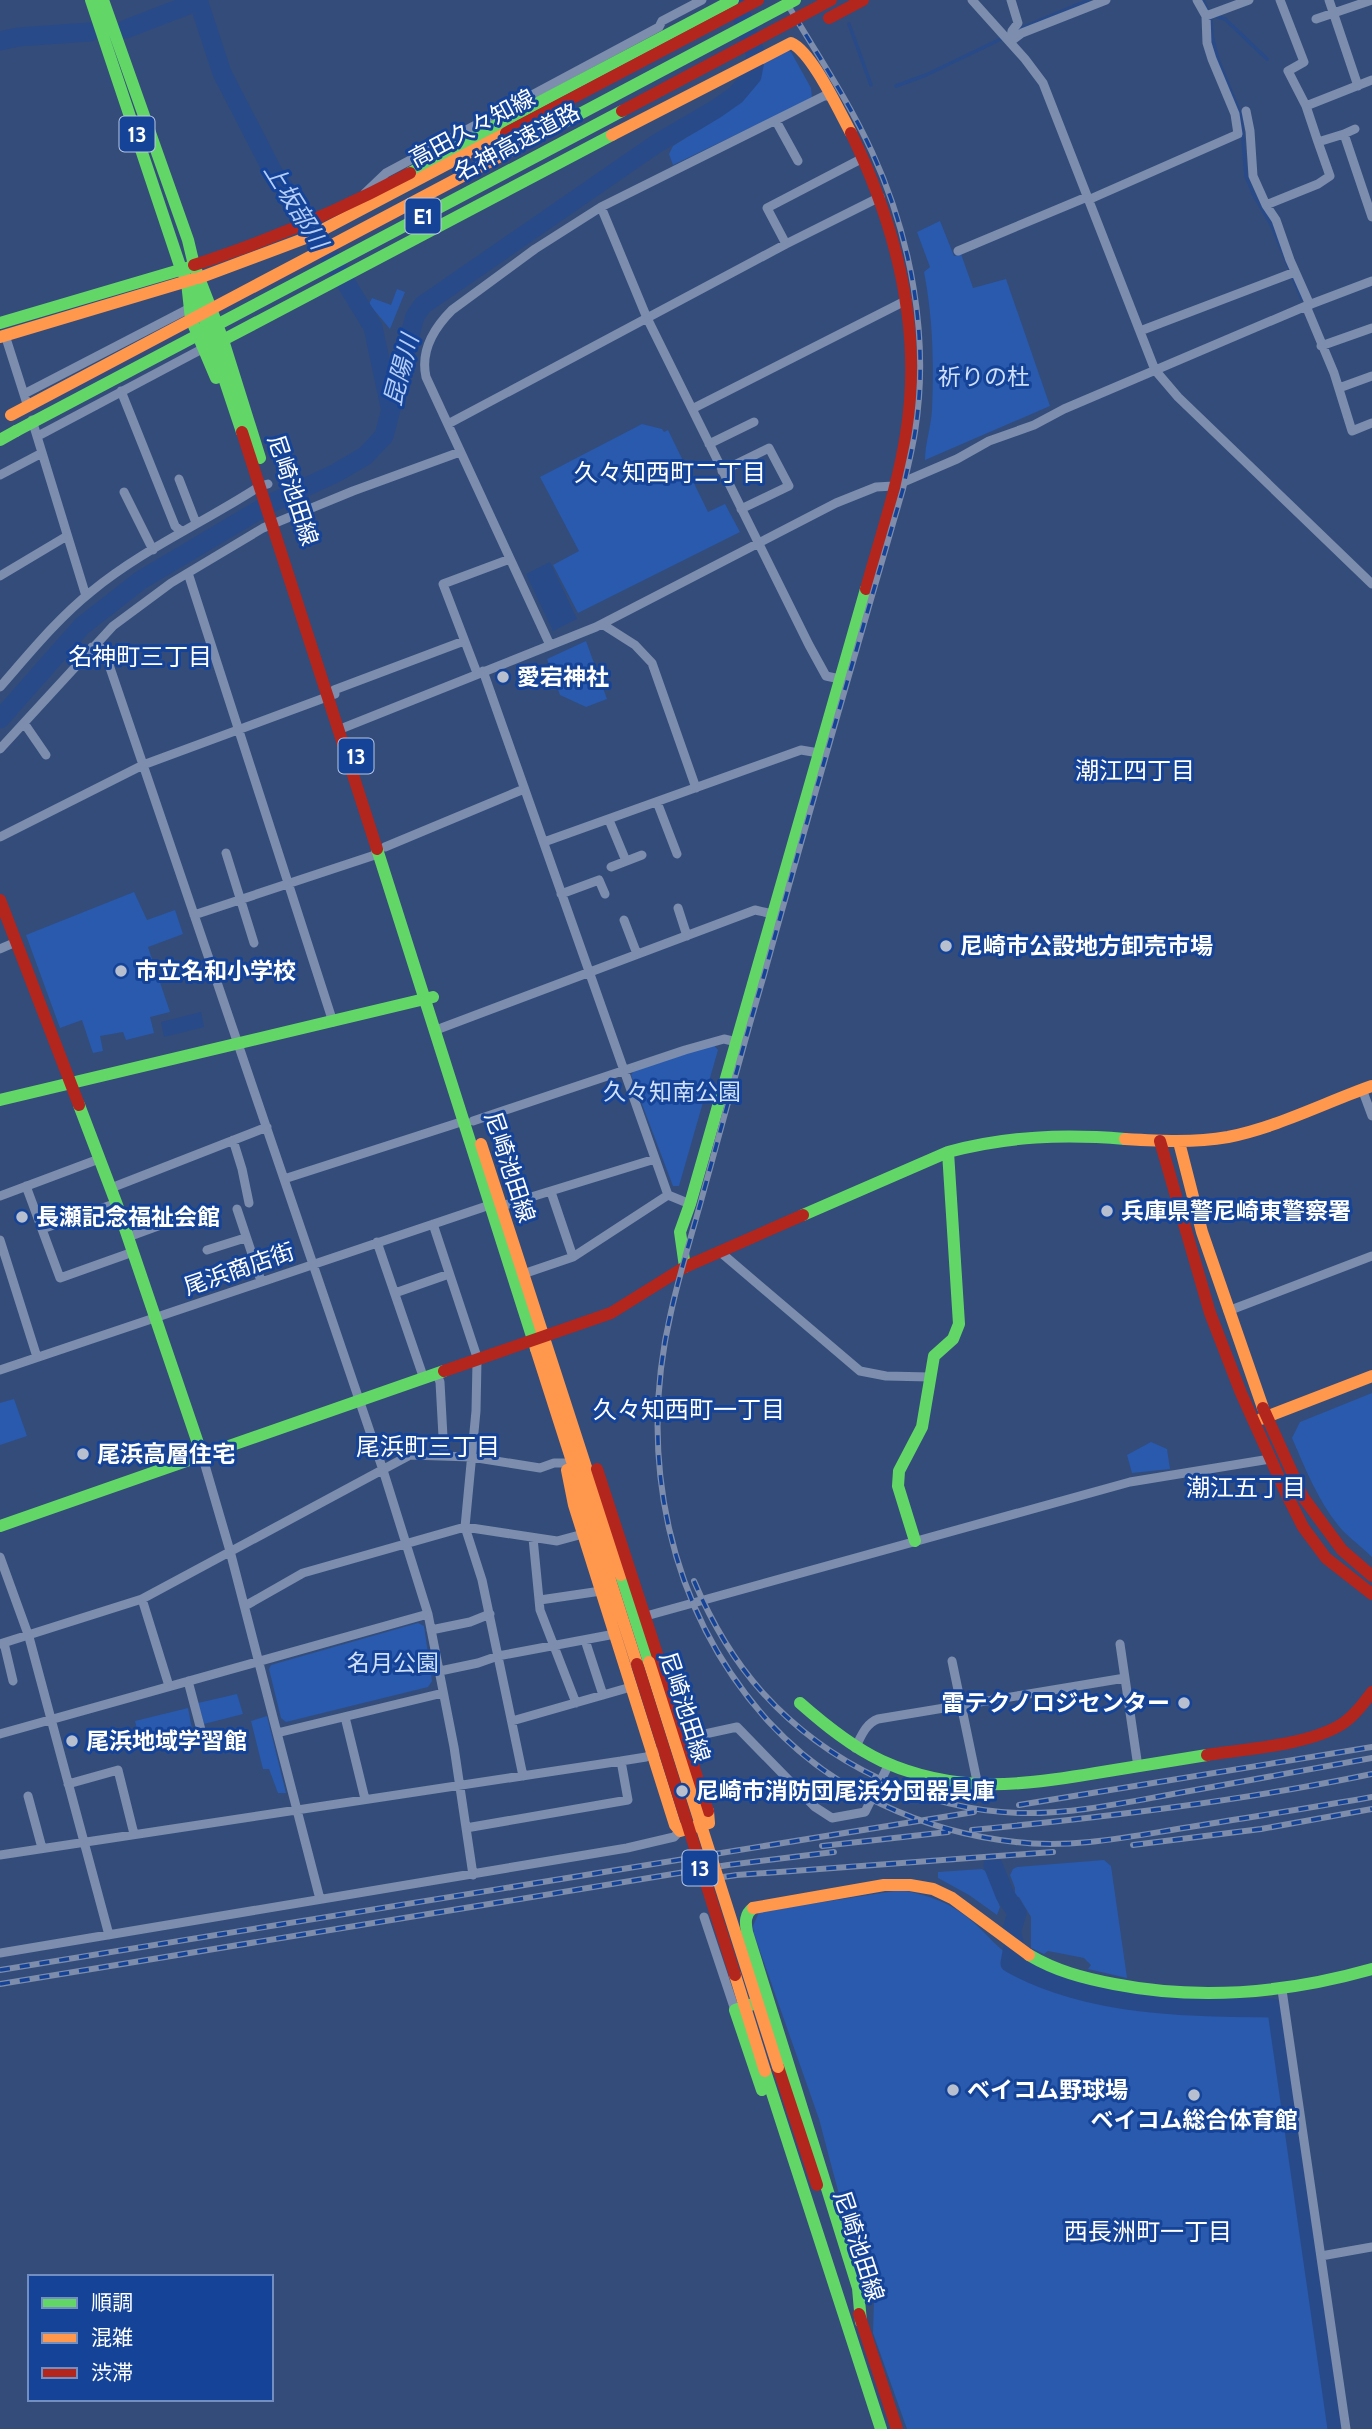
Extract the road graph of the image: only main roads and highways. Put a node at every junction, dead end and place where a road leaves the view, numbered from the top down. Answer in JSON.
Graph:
{"nodes":[{"id":1,"x":91,"y":0,"type":"edge"},
{"id":2,"x":103,"y":0,"type":"edge"},
{"id":3,"x":733,"y":0,"type":"edge"},
{"id":4,"x":758,"y":0,"type":"edge"},
{"id":5,"x":795,"y":0,"type":"edge"},
{"id":6,"x":831,"y":0,"type":"edge"},
{"id":7,"x":863,"y":0,"type":"edge"},
{"id":8,"x":829,"y":18,"type":"dead end"},
{"id":9,"x":533,"y":94,"type":"road end"},
{"id":10,"x":504,"y":128,"type":"junction"},
{"id":11,"x":569,"y":156,"type":"junction"},
{"id":12,"x":314,"y":228,"type":"junction"},
{"id":13,"x":190,"y":273,"type":"junction"},
{"id":14,"x":2,"y":332,"type":"edge"},
{"id":15,"x":223,"y":340,"type":"junction"},
{"id":16,"x":6,"y":418,"type":"edge"},
{"id":17,"x":239,"y":423,"type":"junction"},
{"id":18,"x":0,"y":440,"type":"edge"},
{"id":19,"x":264,"y":487,"type":"junction"},
{"id":20,"x":0,"y":900,"type":"edge"},
{"id":21,"x":430,"y":998,"type":"junction"},
{"id":22,"x":71,"y":1083,"type":"junction"},
{"id":23,"x":1367,"y":1088,"type":"edge"},
{"id":24,"x":0,"y":1100,"type":"edge"},
{"id":25,"x":1160,"y":1142,"type":"junction"},
{"id":26,"x":1179,"y":1142,"type":"junction"},
{"id":27,"x":948,"y":1152,"type":"junction"},
{"id":28,"x":496,"y":1205,"type":"junction"},
{"id":29,"x":685,"y":1267,"type":"junction"},
{"id":30,"x":540,"y":1339,"type":"junction"},
{"id":31,"x":1372,"y":1376,"type":"edge"},
{"id":32,"x":1267,"y":1416,"type":"junction"},
{"id":33,"x":1254,"y":1422,"type":"junction"},
{"id":34,"x":573,"y":1440,"type":"junction"},
{"id":35,"x":202,"y":1455,"type":"junction"},
{"id":36,"x":0,"y":1527,"type":"edge"},
{"id":37,"x":915,"y":1541,"type":"road end"},
{"id":38,"x":1372,"y":1576,"type":"edge"},
{"id":39,"x":1372,"y":1594,"type":"edge"},
{"id":40,"x":1372,"y":1692,"type":"edge"},
{"id":41,"x":800,"y":1703,"type":"dead end"},
{"id":42,"x":1372,"y":1969,"type":"edge"},
{"id":43,"x":769,"y":1999,"type":"junction"},
{"id":44,"x":771,"y":2069,"type":"junction"},
{"id":45,"x":846,"y":2320,"type":"junction"},
{"id":46,"x":861,"y":2322,"type":"junction"},
{"id":47,"x":881,"y":2429,"type":"edge"},
{"id":48,"x":897,"y":2429,"type":"edge"}],
"edges":[{"from":1,"to":13,"type":"main road","name":"尼崎池田線","number":"13"},
{"from":2,"to":13,"type":"main road","name":"尼崎池田線","number":"13"},
{"from":3,"to":10,"type":"main road","name":"高田久々知線","bridge":true},
{"from":4,"to":10,"type":"main road","name":"高田久々知線","bridge":true},
{"from":5,"to":16,"type":"main road","name":"名神高速道路","number":"E1","bridge":true},
{"from":6,"to":18,"type":"main road","name":"名神高速道路","number":"E1","bridge":true},
{"from":7,"to":8,"type":"main road"},
{"from":9,"to":11,"type":"main road"},
{"from":10,"to":12,"type":"main road","name":"高田久々知線"},
{"from":10,"to":12,"type":"main road","name":"高田久々知線"},
{"from":11,"to":15,"type":"main road"},
{"from":11,"to":29,"type":"main road"},
{"from":12,"to":13,"type":"main road","name":"高田久々知線"},
{"from":13,"to":14,"type":"main road"},
{"from":13,"to":15,"type":"main road","name":"尼崎池田線","number":"13"},
{"from":13,"to":17,"type":"main road","name":"尼崎池田線","number":"13"},
{"from":13,"to":17,"type":"main road","name":"尼崎池田線","number":"13"},
{"from":15,"to":19,"type":"main road","name":"尼崎池田線","number":"13"},
{"from":17,"to":19,"type":"main road","name":"尼崎池田線","number":"13"},
{"from":19,"to":21,"type":"main road","name":"尼崎池田線","number":"13"},
{"from":20,"to":22,"type":"main road"},
{"from":21,"to":22,"type":"main road"},
{"from":21,"to":28,"type":"main road","name":"尼崎池田線","number":"13"},
{"from":22,"to":24,"type":"main road"},
{"from":22,"to":35,"type":"main road"},
{"from":23,"to":26,"type":"main road"},
{"from":25,"to":26,"type":"main road"},
{"from":25,"to":27,"type":"main road"},
{"from":25,"to":33,"type":"main road"},
{"from":26,"to":32,"type":"main road"},
{"from":27,"to":29,"type":"main road"},
{"from":27,"to":37,"type":"main road"},
{"from":28,"to":30,"type":"main road","name":"尼崎池田線","number":"13"},
{"from":28,"to":30,"type":"main road","name":"尼崎池田線","number":"13"},
{"from":29,"to":30,"type":"main road"},
{"from":30,"to":34,"type":"main road","name":"尼崎池田線","number":"13"},
{"from":30,"to":35,"type":"main road"},
{"from":31,"to":32,"type":"main road"},
{"from":32,"to":33,"type":"main road"},
{"from":32,"to":38,"type":"main road"},
{"from":33,"to":39,"type":"main road"},
{"from":34,"to":34,"type":"main road"},
{"from":34,"to":44,"type":"main road","name":"尼崎池田線","number":"13","bridge":true},
{"from":35,"to":36,"type":"main road"},
{"from":40,"to":41,"type":"main road"},
{"from":42,"to":43,"type":"main road"},
{"from":43,"to":45,"type":"main road"},
{"from":43,"to":46,"type":"main road"},
{"from":44,"to":45,"type":"main road","name":"尼崎池田線","number":"13"},
{"from":44,"to":46,"type":"main road","name":"尼崎池田線","number":"13"},
{"from":45,"to":47,"type":"main road","name":"尼崎池田線","number":"13"},
{"from":46,"to":48,"type":"main road","name":"尼崎池田線","number":"13"}]}
